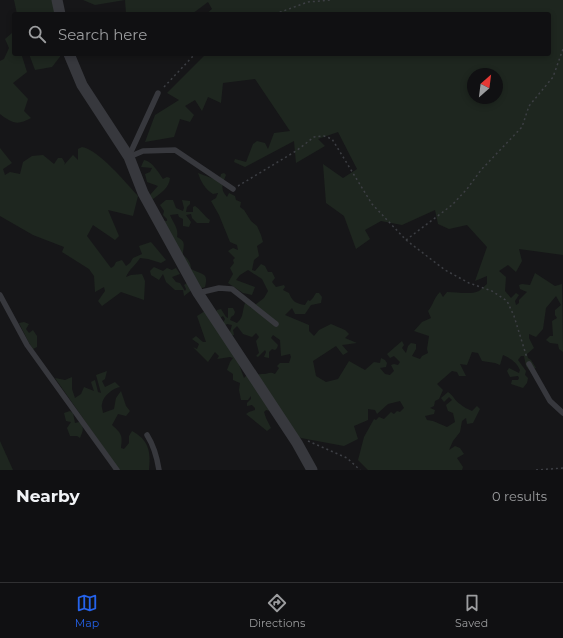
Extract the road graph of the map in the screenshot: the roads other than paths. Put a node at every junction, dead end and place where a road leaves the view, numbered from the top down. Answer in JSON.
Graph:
{"nodes":[{"id":1,"x":57,"y":0,"type":"edge"},
{"id":2,"x":60,"y":12,"type":"edge"},
{"id":3,"x":71,"y":56,"type":"edge"},
{"id":4,"x":158,"y":93,"type":"road end"},
{"id":5,"x":129,"y":157,"type":"junction"},
{"id":6,"x":233,"y":189,"type":"road end"},
{"id":7,"x":198,"y":293,"type":"junction"},
{"id":8,"x":0,"y":295,"type":"edge"},
{"id":9,"x":276,"y":324,"type":"dead end"},
{"id":10,"x":529,"y":364,"type":"road end"},
{"id":11,"x":563,"y":413,"type":"edge"},
{"id":12,"x":147,"y":435,"type":"dead end"},
{"id":13,"x":117,"y":470,"type":"edge"},
{"id":14,"x":159,"y":470,"type":"edge"},
{"id":15,"x":312,"y":470,"type":"edge"}],
"edges":[{"from":1,"to":2,"type":"street"},
{"from":3,"to":5,"type":"street"},
{"from":4,"to":5,"type":"lane"},
{"from":5,"to":6,"type":"lane"},
{"from":5,"to":7,"type":"street"},
{"from":7,"to":9,"type":"lane"},
{"from":7,"to":15,"type":"street"},
{"from":8,"to":13,"type":"lane"},
{"from":10,"to":11,"type":"lane"},
{"from":12,"to":14,"type":"lane"}]}
